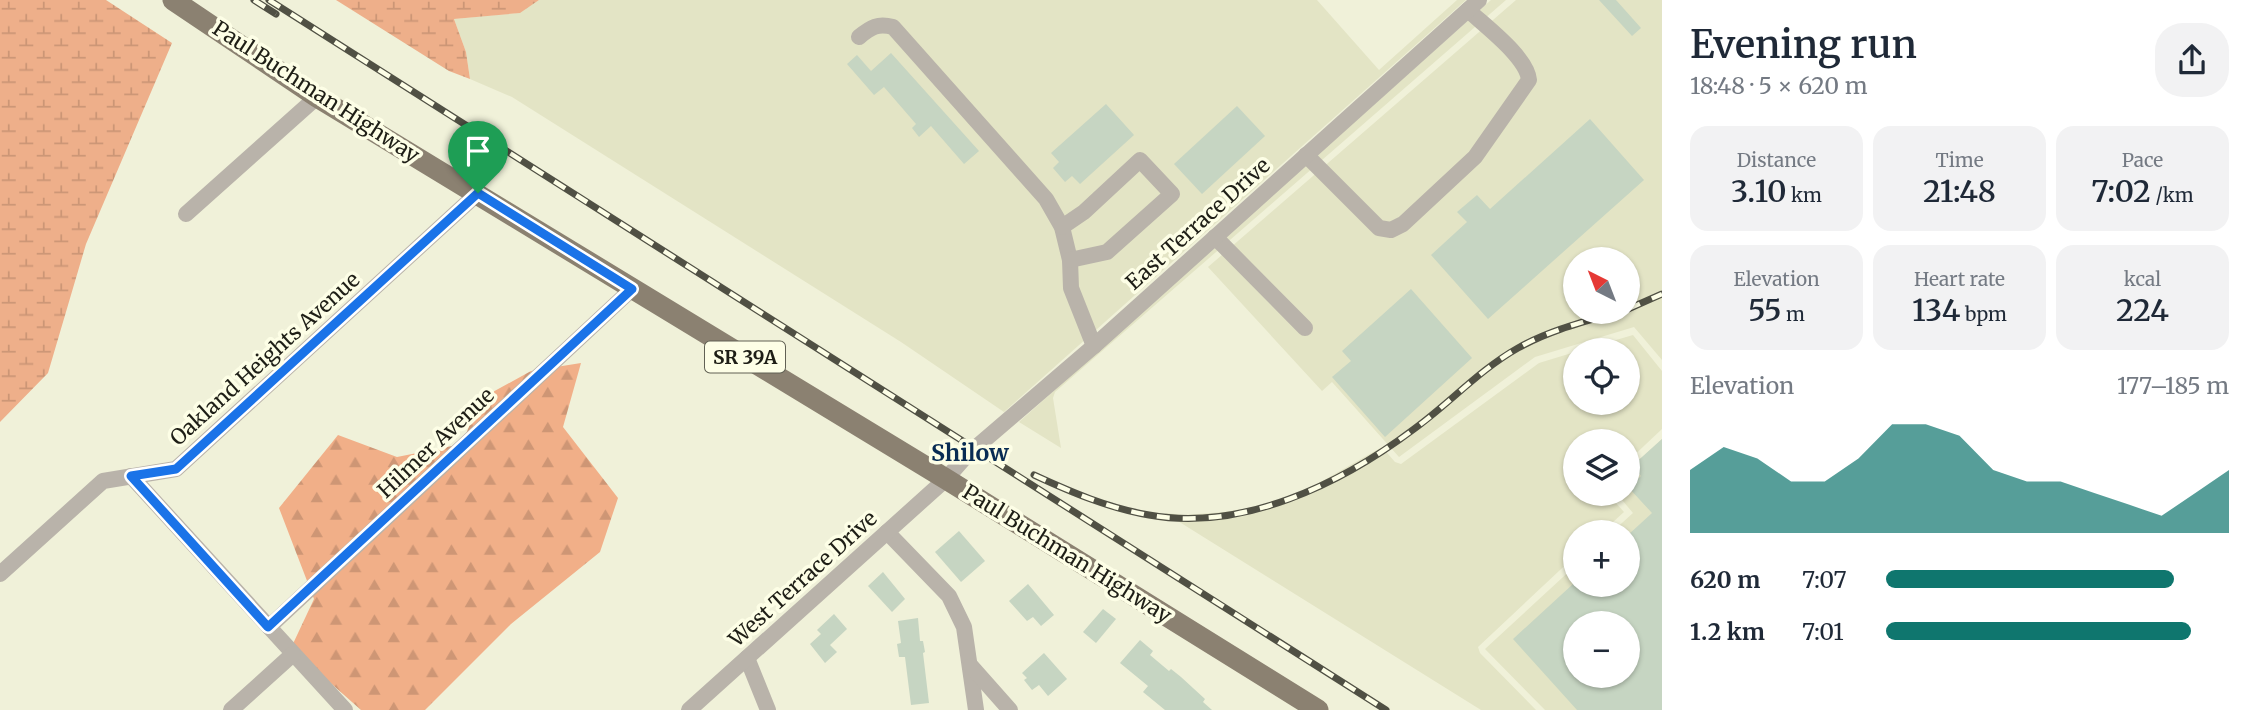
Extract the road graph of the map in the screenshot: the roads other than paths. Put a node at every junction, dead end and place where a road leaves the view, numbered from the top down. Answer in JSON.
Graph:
{"nodes":[{"id":1,"x":173,"y":0,"type":"edge"},
{"id":2,"x":1473,"y":5,"type":"edge"},
{"id":3,"x":859,"y":37,"type":"dead end"},
{"id":4,"x":317,"y":97,"type":"junction"},
{"id":5,"x":1307,"y":155,"type":"junction"},
{"id":6,"x":478,"y":193,"type":"junction"},
{"id":7,"x":186,"y":214,"type":"dead end"},
{"id":8,"x":1062,"y":227,"type":"junction"},
{"id":9,"x":1215,"y":237,"type":"junction"},
{"id":10,"x":1070,"y":260,"type":"junction"},
{"id":11,"x":632,"y":289,"type":"junction"},
{"id":12,"x":1305,"y":328,"type":"dead end"},
{"id":13,"x":1094,"y":346,"type":"junction"},
{"id":14,"x":131,"y":476,"type":"junction"},
{"id":15,"x":946,"y":479,"type":"junction"},
{"id":16,"x":887,"y":532,"type":"junction"},
{"id":17,"x":0,"y":574,"type":"edge"},
{"id":18,"x":268,"y":627,"type":"junction"},
{"id":19,"x":293,"y":654,"type":"junction"},
{"id":20,"x":747,"y":658,"type":"junction"},
{"id":21,"x":971,"y":666,"type":"junction"},
{"id":22,"x":231,"y":710,"type":"edge"},
{"id":23,"x":345,"y":710,"type":"edge"},
{"id":24,"x":690,"y":710,"type":"edge"},
{"id":25,"x":768,"y":710,"type":"edge"},
{"id":26,"x":976,"y":710,"type":"edge"},
{"id":27,"x":1010,"y":710,"type":"edge"},
{"id":28,"x":1318,"y":710,"type":"edge"}],
"edges":[{"from":1,"to":4,"type":"main road","name":"Paul Buchman Highway","number":"SR 39A"},
{"from":2,"to":5,"type":"street","name":"East Terrace Drive"},
{"from":2,"to":5,"type":"street"},
{"from":3,"to":8,"type":"street"},
{"from":4,"to":6,"type":"main road","name":"Paul Buchman Highway","number":"SR 39A"},
{"from":4,"to":7,"type":"street"},
{"from":5,"to":9,"type":"street","name":"East Terrace Drive"},
{"from":6,"to":11,"type":"main road","name":"Paul Buchman Highway","number":"SR 39A"},
{"from":6,"to":14,"type":"street","name":"Oakland Heights Avenue"},
{"from":8,"to":10,"type":"street"},
{"from":8,"to":10,"type":"street"},
{"from":9,"to":12,"type":"street"},
{"from":9,"to":13,"type":"street","name":"East Terrace Drive"},
{"from":10,"to":13,"type":"street"},
{"from":11,"to":15,"type":"main road","name":"Paul Buchman Highway","number":"SR 39A"},
{"from":11,"to":18,"type":"street","name":"Hilmer Avenue"},
{"from":13,"to":15,"type":"street","name":"East Terrace Drive"},
{"from":14,"to":17,"type":"street","name":"Oakland Heights Avenue"},
{"from":14,"to":18,"type":"street"},
{"from":15,"to":16,"type":"street","name":"West Terrace Drive"},
{"from":15,"to":28,"type":"main road","name":"Paul Buchman Highway","number":"SR 39A"},
{"from":16,"to":20,"type":"street","name":"West Terrace Drive"},
{"from":16,"to":21,"type":"street"},
{"from":18,"to":19,"type":"street"},
{"from":19,"to":22,"type":"street"},
{"from":19,"to":23,"type":"street"},
{"from":20,"to":24,"type":"street","name":"West Terrace Drive"},
{"from":20,"to":25,"type":"street"},
{"from":21,"to":26,"type":"street"},
{"from":21,"to":27,"type":"street"}]}
